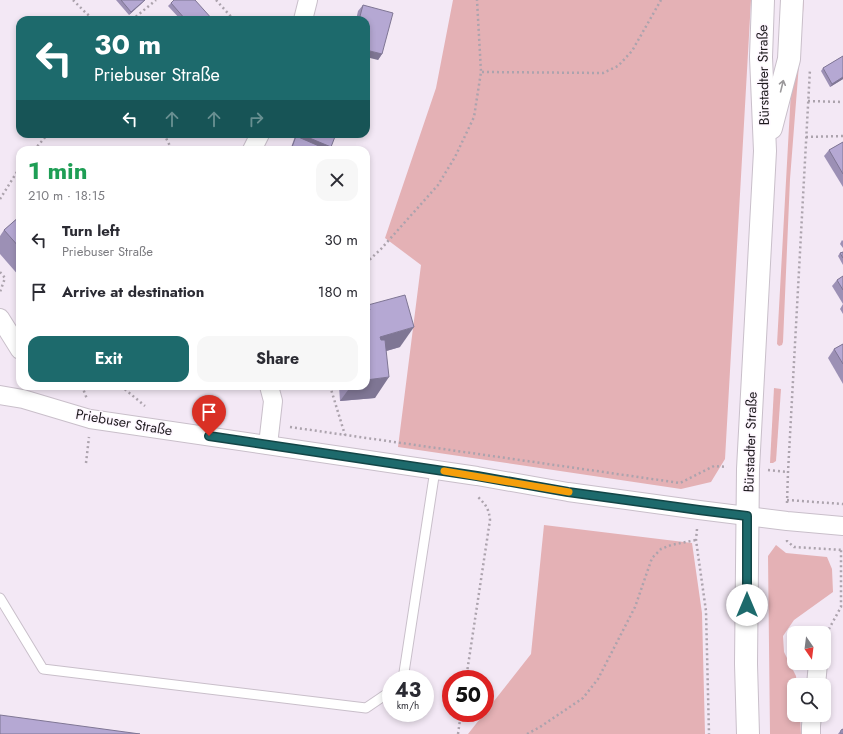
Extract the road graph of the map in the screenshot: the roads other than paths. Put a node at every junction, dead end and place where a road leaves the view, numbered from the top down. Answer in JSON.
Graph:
{"nodes":[{"id":1,"x":308,"y":0,"type":"edge"},
{"id":2,"x":763,"y":0,"type":"edge"},
{"id":3,"x":792,"y":0,"type":"edge"},
{"id":4,"x":304,"y":16,"type":"edge"},
{"id":5,"x":765,"y":151,"type":"junction"},
{"id":6,"x":0,"y":318,"type":"edge"},
{"id":7,"x":16,"y":344,"type":"edge"},
{"id":8,"x":270,"y":390,"type":"edge"},
{"id":9,"x":24,"y":392,"type":"edge"},
{"id":10,"x":0,"y":395,"type":"edge"},
{"id":11,"x":268,"y":445,"type":"junction"},
{"id":12,"x":435,"y":470,"type":"junction"},
{"id":13,"x":747,"y":516,"type":"junction"},
{"id":14,"x":843,"y":526,"type":"edge"},
{"id":15,"x":0,"y":598,"type":"edge"},
{"id":16,"x":404,"y":670,"type":"edge"},
{"id":17,"x":382,"y":697,"type":"edge"},
{"id":18,"x":811,"y":722,"type":"edge"},
{"id":19,"x":748,"y":734,"type":"edge"},
{"id":20,"x":811,"y":734,"type":"edge"}],
"edges":[{"from":1,"to":4,"type":"street"},
{"from":2,"to":5,"type":"main road","name":"Bürstadter Straße"},
{"from":5,"to":3,"type":"main road","name":"Bürstadter Straße","one_way":true},
{"from":5,"to":13,"type":"main road","name":"Bürstadter Straße"},
{"from":6,"to":7,"type":"street"},
{"from":8,"to":11,"type":"street"},
{"from":9,"to":10,"type":"street","name":"Priebuser Straße"},
{"from":9,"to":11,"type":"street","name":"Priebuser Straße"},
{"from":11,"to":12,"type":"street","name":"Priebuser Straße"},
{"from":12,"to":13,"type":"street","name":"Priebuser Straße"},
{"from":12,"to":16,"type":"lane"},
{"from":13,"to":14,"type":"street","name":"Priebuser Straße"},
{"from":13,"to":19,"type":"main road","name":"Bürstadter Straße"},
{"from":15,"to":17,"type":"lane"},
{"from":18,"to":20,"type":"street"}]}
